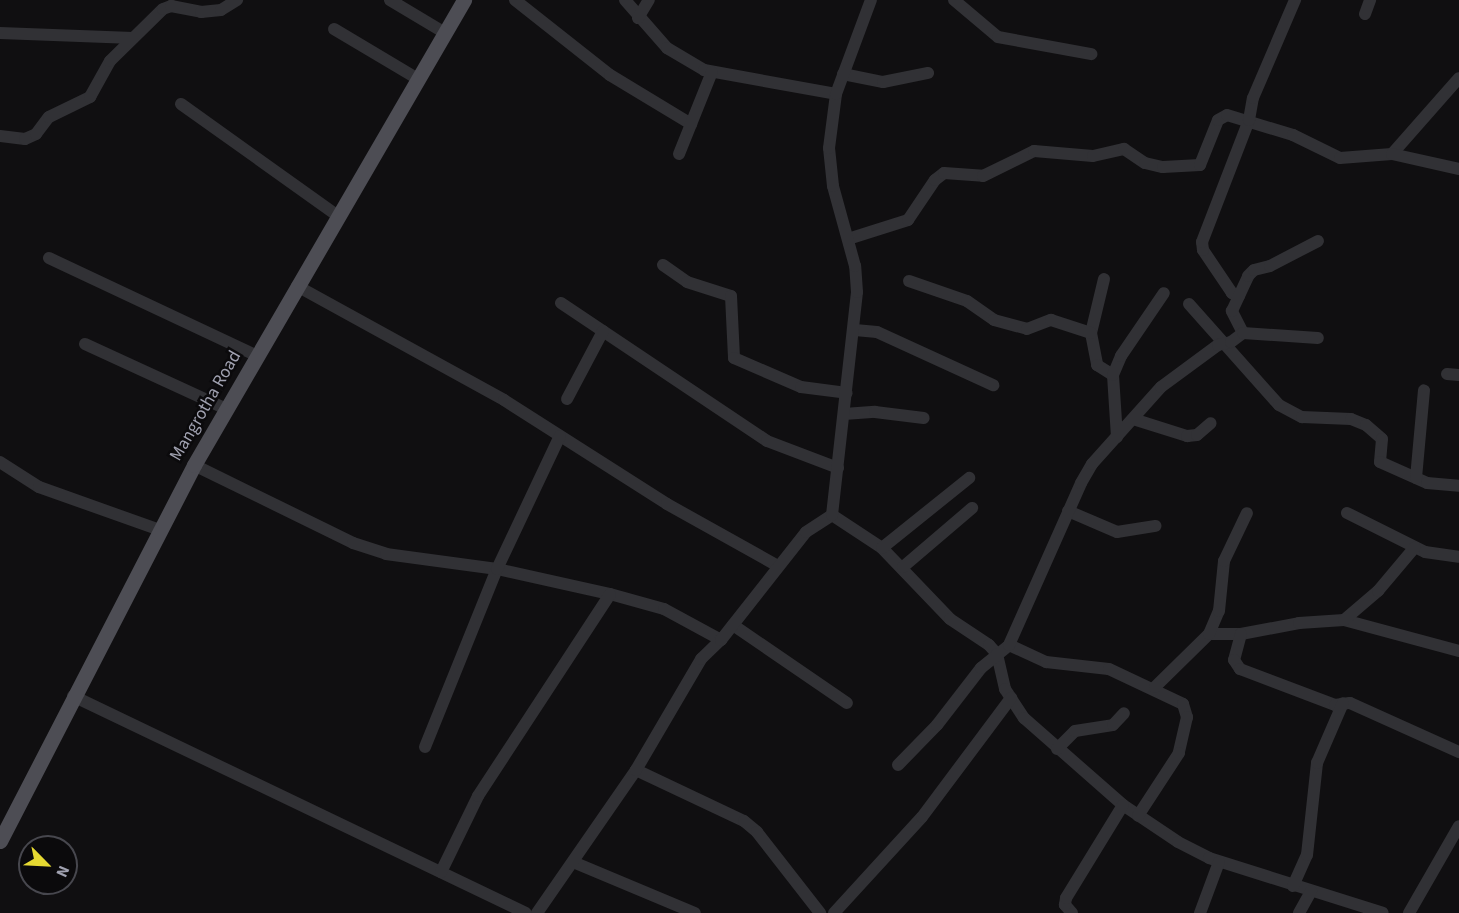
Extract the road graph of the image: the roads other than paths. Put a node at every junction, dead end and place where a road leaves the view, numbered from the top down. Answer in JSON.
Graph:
{"nodes":[{"id":1,"x":237,"y":0,"type":"edge"},
{"id":2,"x":390,"y":0,"type":"edge"},
{"id":3,"x":464,"y":0,"type":"edge"},
{"id":4,"x":514,"y":0,"type":"edge"},
{"id":5,"x":625,"y":0,"type":"edge"},
{"id":6,"x":649,"y":0,"type":"edge"},
{"id":7,"x":871,"y":0,"type":"edge"},
{"id":8,"x":954,"y":0,"type":"edge"},
{"id":9,"x":1295,"y":0,"type":"edge"},
{"id":10,"x":1370,"y":0,"type":"edge"},
{"id":11,"x":1365,"y":14,"type":"dead end"},
{"id":12,"x":638,"y":18,"type":"junction"},
{"id":13,"x":334,"y":29,"type":"dead end"},
{"id":14,"x":0,"y":33,"type":"edge"},
{"id":15,"x":445,"y":33,"type":"junction"},
{"id":16,"x":134,"y":38,"type":"junction"},
{"id":17,"x":1091,"y":54,"type":"dead end"},
{"id":18,"x":712,"y":72,"type":"junction"},
{"id":19,"x":928,"y":73,"type":"dead end"},
{"id":20,"x":843,"y":74,"type":"junction"},
{"id":21,"x":1459,"y":78,"type":"edge"},
{"id":22,"x":418,"y":79,"type":"junction"},
{"id":23,"x":836,"y":94,"type":"junction"},
{"id":24,"x":181,"y":104,"type":"dead end"},
{"id":25,"x":1249,"y":120,"type":"junction"},
{"id":26,"x":691,"y":124,"type":"junction"},
{"id":27,"x":0,"y":136,"type":"edge"},
{"id":28,"x":679,"y":154,"type":"dead end"},
{"id":29,"x":1392,"y":154,"type":"junction"},
{"id":30,"x":1459,"y":169,"type":"edge"},
{"id":31,"x":338,"y":216,"type":"junction"},
{"id":32,"x":848,"y":239,"type":"junction"},
{"id":33,"x":1318,"y":241,"type":"dead end"},
{"id":34,"x":48,"y":258,"type":"dead end"},
{"id":35,"x":663,"y":265,"type":"dead end"},
{"id":36,"x":1104,"y":279,"type":"dead end"},
{"id":37,"x":909,"y":281,"type":"dead end"},
{"id":38,"x":297,"y":286,"type":"junction"},
{"id":39,"x":1164,"y":293,"type":"dead end"},
{"id":40,"x":1239,"y":296,"type":"junction"},
{"id":41,"x":561,"y":303,"type":"dead end"},
{"id":42,"x":1189,"y":304,"type":"dead end"},
{"id":43,"x":855,"y":330,"type":"junction"},
{"id":44,"x":603,"y":331,"type":"junction"},
{"id":45,"x":1091,"y":333,"type":"junction"},
{"id":46,"x":1243,"y":333,"type":"junction"},
{"id":47,"x":1318,"y":338,"type":"dead end"},
{"id":48,"x":85,"y":344,"type":"dead end"},
{"id":49,"x":1226,"y":344,"type":"junction"},
{"id":50,"x":257,"y":356,"type":"junction"},
{"id":51,"x":1113,"y":375,"type":"junction"},
{"id":52,"x":993,"y":385,"type":"dead end"},
{"id":53,"x":1424,"y":390,"type":"dead end"},
{"id":54,"x":847,"y":393,"type":"junction"},
{"id":55,"x":567,"y":399,"type":"dead end"},
{"id":56,"x":226,"y":408,"type":"junction"},
{"id":57,"x":844,"y":414,"type":"junction"},
{"id":58,"x":924,"y":417,"type":"dead end"},
{"id":59,"x":1133,"y":418,"type":"junction"},
{"id":60,"x":1212,"y":423,"type":"dead end"},
{"id":61,"x":560,"y":436,"type":"junction"},
{"id":62,"x":1117,"y":436,"type":"junction"},
{"id":63,"x":0,"y":462,"type":"edge"},
{"id":64,"x":194,"y":465,"type":"junction"},
{"id":65,"x":838,"y":468,"type":"junction"},
{"id":66,"x":969,"y":478,"type":"dead end"},
{"id":67,"x":1416,"y":478,"type":"junction"},
{"id":68,"x":1459,"y":486,"type":"edge"},
{"id":69,"x":972,"y":508,"type":"dead end"},
{"id":70,"x":1068,"y":511,"type":"junction"},
{"id":71,"x":1247,"y":513,"type":"dead end"},
{"id":72,"x":1347,"y":513,"type":"dead end"},
{"id":73,"x":832,"y":515,"type":"junction"},
{"id":74,"x":1156,"y":526,"type":"dead end"},
{"id":75,"x":160,"y":530,"type":"junction"},
{"id":76,"x":1415,"y":547,"type":"junction"},
{"id":77,"x":882,"y":548,"type":"junction"},
{"id":78,"x":1459,"y":557,"type":"edge"},
{"id":79,"x":778,"y":566,"type":"junction"},
{"id":80,"x":903,"y":567,"type":"junction"},
{"id":81,"x":497,"y":569,"type":"junction"},
{"id":82,"x":610,"y":594,"type":"junction"},
{"id":83,"x":1344,"y":620,"type":"junction"},
{"id":84,"x":733,"y":625,"type":"junction"},
{"id":85,"x":1209,"y":634,"type":"junction"},
{"id":86,"x":1241,"y":634,"type":"junction"},
{"id":87,"x":721,"y":640,"type":"junction"},
{"id":88,"x":1009,"y":645,"type":"junction"},
{"id":89,"x":1459,"y":651,"type":"edge"},
{"id":90,"x":997,"y":654,"type":"junction"},
{"id":91,"x":1155,"y":687,"type":"junction"},
{"id":92,"x":73,"y":696,"type":"junction"},
{"id":93,"x":1011,"y":698,"type":"junction"},
{"id":94,"x":847,"y":703,"type":"dead end"},
{"id":95,"x":1343,"y":704,"type":"junction"},
{"id":96,"x":1124,"y":713,"type":"dead end"},
{"id":97,"x":426,"y":747,"type":"dead end"},
{"id":98,"x":1057,"y":748,"type":"junction"},
{"id":99,"x":1459,"y":752,"type":"edge"},
{"id":100,"x":898,"y":765,"type":"dead end"},
{"id":101,"x":636,"y":770,"type":"junction"},
{"id":102,"x":1123,"y":805,"type":"junction"},
{"id":103,"x":1138,"y":816,"type":"junction"},
{"id":104,"x":1459,"y":826,"type":"edge"},
{"id":105,"x":1,"y":837,"type":"edge"},
{"id":106,"x":573,"y":862,"type":"junction"},
{"id":107,"x":1219,"y":862,"type":"junction"},
{"id":108,"x":441,"y":872,"type":"junction"},
{"id":109,"x":1293,"y":886,"type":"junction"},
{"id":110,"x":1311,"y":891,"type":"junction"},
{"id":111,"x":526,"y":913,"type":"edge"},
{"id":112,"x":537,"y":913,"type":"edge"},
{"id":113,"x":695,"y":913,"type":"edge"},
{"id":114,"x":820,"y":913,"type":"edge"},
{"id":115,"x":834,"y":913,"type":"edge"},
{"id":116,"x":1072,"y":913,"type":"edge"},
{"id":117,"x":1200,"y":913,"type":"edge"},
{"id":118,"x":1299,"y":913,"type":"edge"},
{"id":119,"x":1383,"y":913,"type":"edge"},
{"id":120,"x":1409,"y":913,"type":"edge"}],
"edges":[{"from":1,"to":16,"type":"street"},
{"from":2,"to":15,"type":"street"},
{"from":3,"to":15,"type":"main road","name":"Mangrotha Road"},
{"from":4,"to":26,"type":"street"},
{"from":5,"to":12,"type":"street"},
{"from":6,"to":12,"type":"street"},
{"from":7,"to":20,"type":"street"},
{"from":8,"to":17,"type":"street"},
{"from":9,"to":25,"type":"street"},
{"from":10,"to":11,"type":"street"},
{"from":12,"to":18,"type":"street"},
{"from":13,"to":22,"type":"street"},
{"from":14,"to":16,"type":"street"},
{"from":15,"to":22,"type":"main road","name":"Mangrotha Road"},
{"from":16,"to":27,"type":"street"},
{"from":18,"to":23,"type":"street"},
{"from":18,"to":26,"type":"street"},
{"from":19,"to":20,"type":"street"},
{"from":20,"to":23,"type":"street"},
{"from":21,"to":29,"type":"street"},
{"from":22,"to":31,"type":"main road","name":"Mangrotha Road"},
{"from":23,"to":32,"type":"street"},
{"from":24,"to":31,"type":"street"},
{"from":25,"to":29,"type":"street"},
{"from":25,"to":32,"type":"street"},
{"from":25,"to":40,"type":"street"},
{"from":26,"to":28,"type":"street"},
{"from":29,"to":30,"type":"street"},
{"from":31,"to":38,"type":"main road","name":"Mangrotha Road"},
{"from":32,"to":43,"type":"street"},
{"from":33,"to":40,"type":"street"},
{"from":34,"to":50,"type":"street"},
{"from":35,"to":54,"type":"street"},
{"from":36,"to":45,"type":"street"},
{"from":37,"to":45,"type":"street"},
{"from":38,"to":50,"type":"main road","name":"Mangrotha Road"},
{"from":38,"to":61,"type":"street"},
{"from":39,"to":51,"type":"street"},
{"from":40,"to":46,"type":"street"},
{"from":41,"to":44,"type":"street"},
{"from":42,"to":49,"type":"street"},
{"from":43,"to":52,"type":"street"},
{"from":43,"to":54,"type":"street"},
{"from":44,"to":55,"type":"street"},
{"from":44,"to":65,"type":"street"},
{"from":45,"to":51,"type":"street"},
{"from":46,"to":47,"type":"street"},
{"from":46,"to":49,"type":"street"},
{"from":48,"to":56,"type":"street"},
{"from":49,"to":59,"type":"street"},
{"from":49,"to":67,"type":"street"},
{"from":50,"to":56,"type":"main road","name":"Mangrotha Road"},
{"from":51,"to":62,"type":"street"},
{"from":53,"to":67,"type":"street"},
{"from":54,"to":57,"type":"street"},
{"from":56,"to":64,"type":"main road","name":"Mangrotha Road"},
{"from":57,"to":58,"type":"street"},
{"from":57,"to":65,"type":"street"},
{"from":59,"to":60,"type":"street"},
{"from":59,"to":62,"type":"street"},
{"from":61,"to":79,"type":"street"},
{"from":61,"to":81,"type":"street"},
{"from":62,"to":70,"type":"street"},
{"from":63,"to":75,"type":"street"},
{"from":64,"to":75,"type":"main road","name":"Mangrotha Road"},
{"from":64,"to":81,"type":"street"},
{"from":65,"to":73,"type":"street"},
{"from":66,"to":77,"type":"street"},
{"from":67,"to":68,"type":"street"},
{"from":69,"to":80,"type":"street"},
{"from":70,"to":74,"type":"street"},
{"from":70,"to":88,"type":"street"},
{"from":71,"to":85,"type":"street"},
{"from":72,"to":76,"type":"street"},
{"from":73,"to":77,"type":"street"},
{"from":73,"to":79,"type":"street"},
{"from":75,"to":92,"type":"main road","name":"Mangrotha Road"},
{"from":76,"to":78,"type":"street"},
{"from":76,"to":83,"type":"street"},
{"from":77,"to":80,"type":"street"},
{"from":79,"to":84,"type":"street"},
{"from":80,"to":90,"type":"street"},
{"from":81,"to":82,"type":"street"},
{"from":81,"to":97,"type":"street"},
{"from":82,"to":87,"type":"street"},
{"from":82,"to":108,"type":"street"},
{"from":83,"to":86,"type":"street"},
{"from":83,"to":89,"type":"street"},
{"from":84,"to":87,"type":"street"},
{"from":84,"to":94,"type":"street"},
{"from":85,"to":86,"type":"street"},
{"from":85,"to":91,"type":"street"},
{"from":86,"to":95,"type":"street"},
{"from":87,"to":101,"type":"street"},
{"from":88,"to":90,"type":"street"},
{"from":88,"to":91,"type":"street"},
{"from":90,"to":93,"type":"street"},
{"from":90,"to":100,"type":"street"},
{"from":91,"to":103,"type":"street"},
{"from":92,"to":105,"type":"main road","name":"Mangrotha Road"},
{"from":92,"to":108,"type":"street"},
{"from":93,"to":98,"type":"street"},
{"from":93,"to":115,"type":"street"},
{"from":95,"to":99,"type":"street"},
{"from":95,"to":109,"type":"street"},
{"from":96,"to":98,"type":"street"},
{"from":98,"to":102,"type":"street"},
{"from":101,"to":106,"type":"street"},
{"from":101,"to":114,"type":"street"},
{"from":102,"to":103,"type":"street"},
{"from":102,"to":116,"type":"street"},
{"from":103,"to":107,"type":"street"},
{"from":104,"to":120,"type":"street"},
{"from":106,"to":112,"type":"street"},
{"from":106,"to":113,"type":"street"},
{"from":107,"to":109,"type":"street"},
{"from":107,"to":117,"type":"street"},
{"from":108,"to":111,"type":"street"},
{"from":109,"to":110,"type":"street"},
{"from":110,"to":118,"type":"street"},
{"from":110,"to":119,"type":"street"}]}
